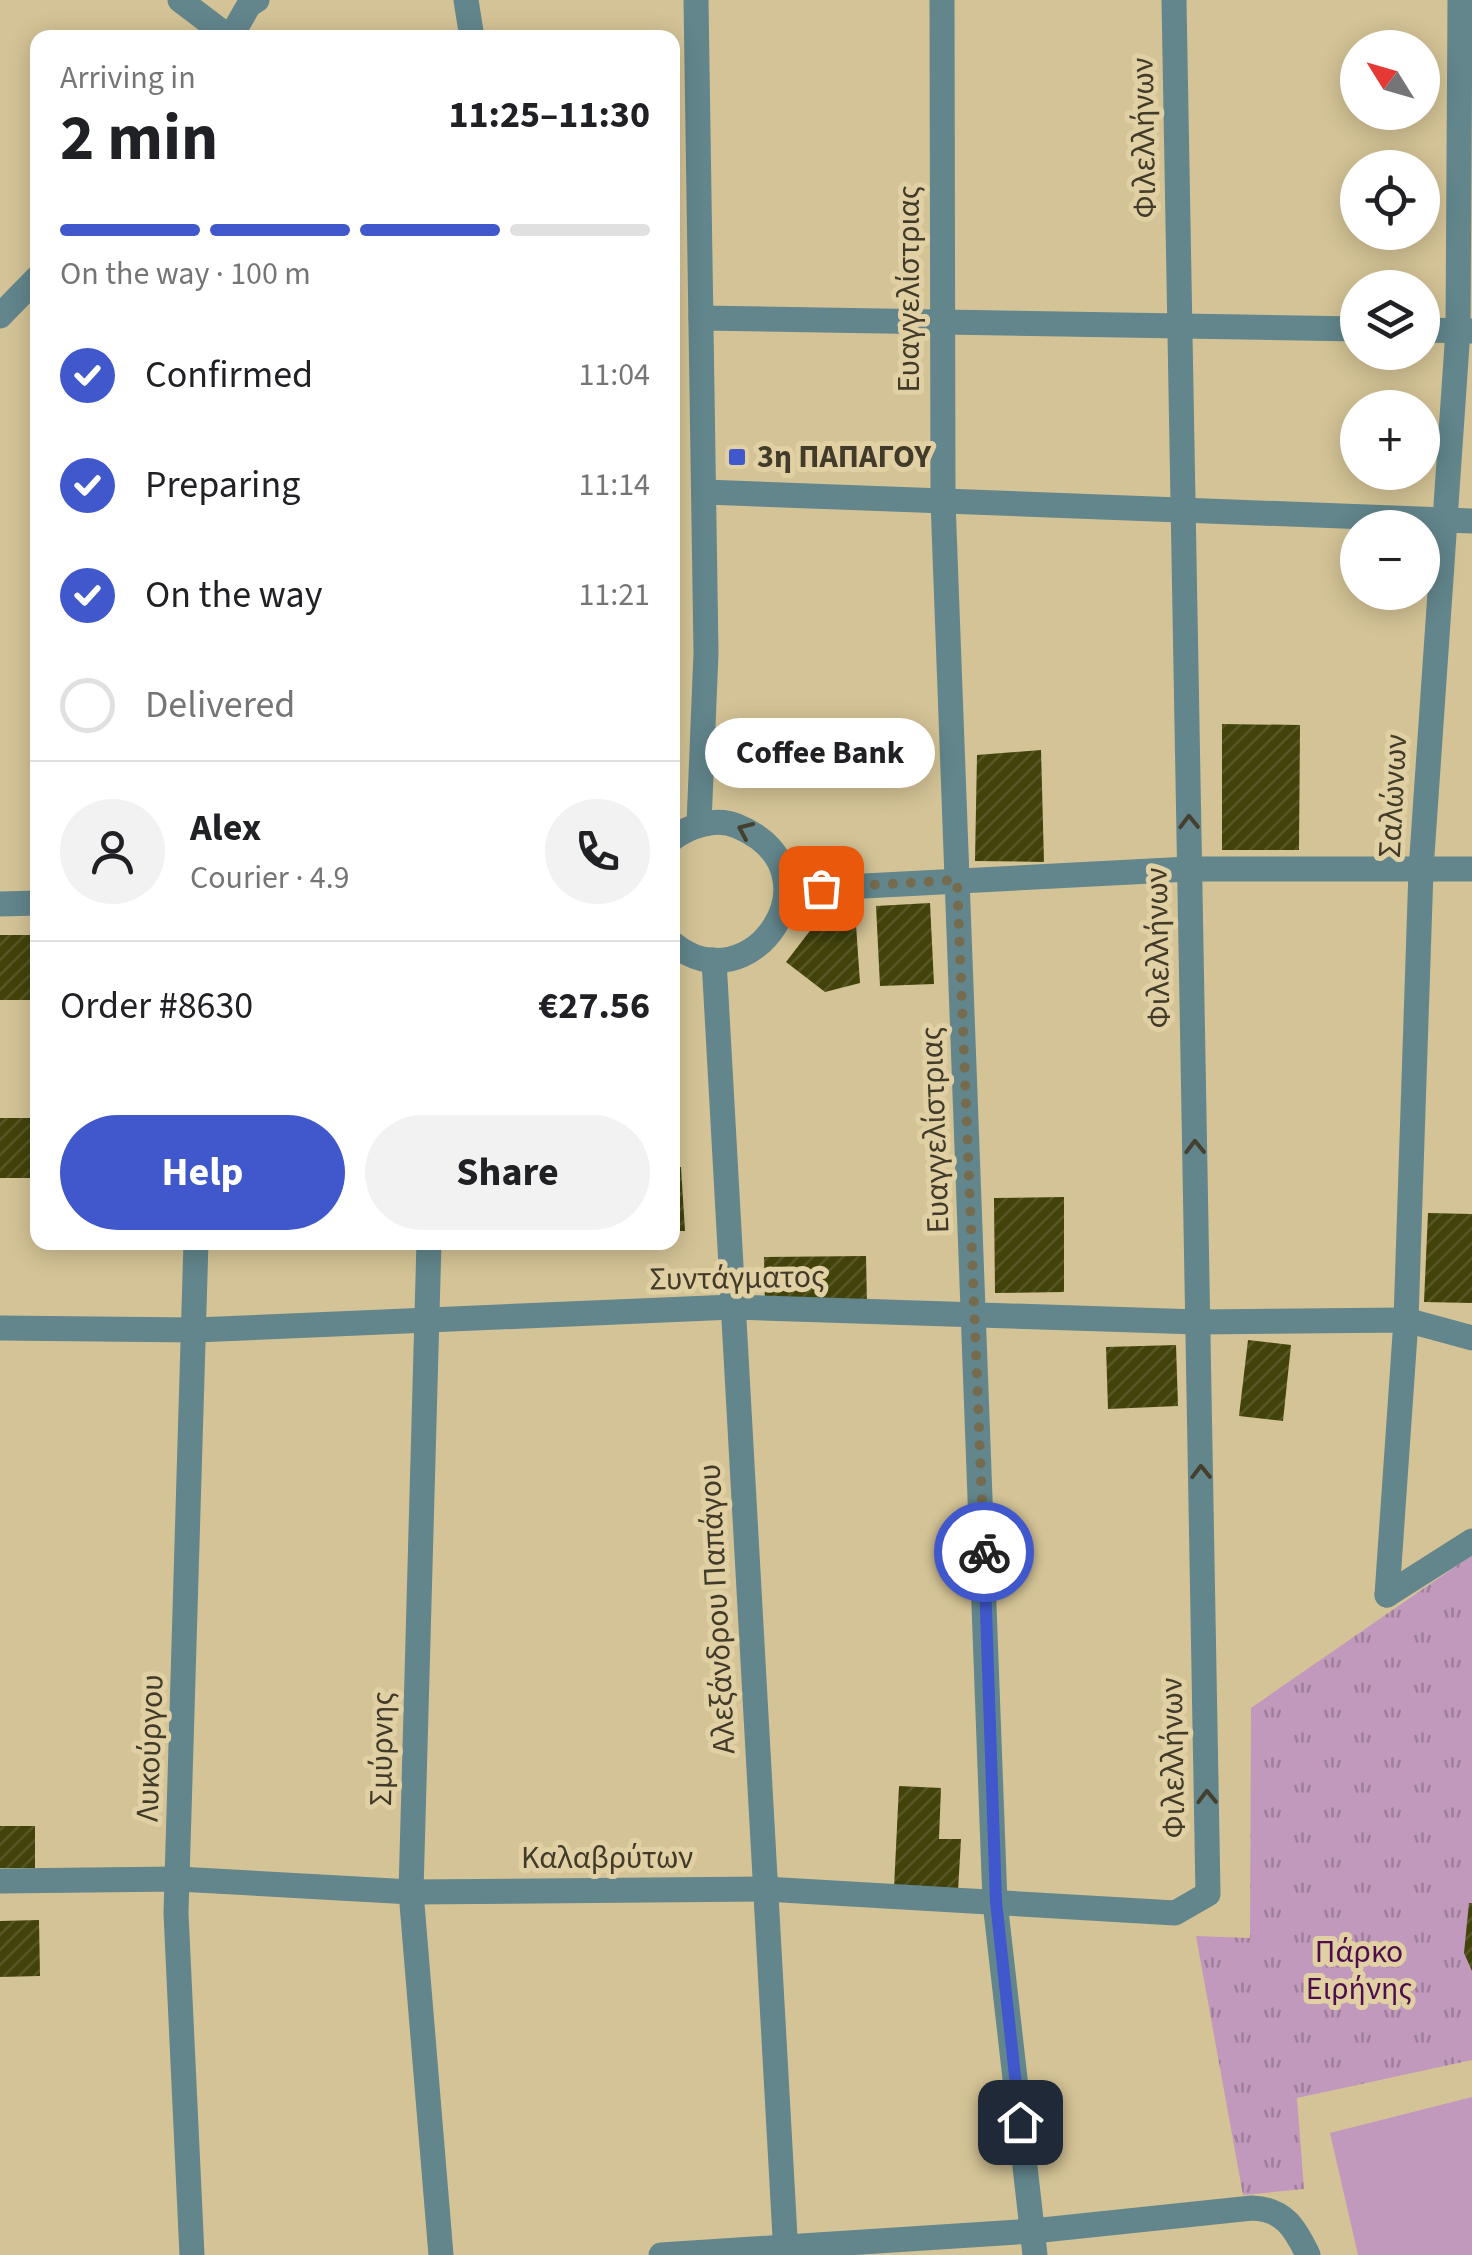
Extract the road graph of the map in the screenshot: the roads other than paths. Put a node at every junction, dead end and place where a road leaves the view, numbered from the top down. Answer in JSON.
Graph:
{"nodes":[{"id":1,"x":180,"y":0,"type":"edge"},
{"id":2,"x":257,"y":0,"type":"edge"},
{"id":3,"x":466,"y":0,"type":"edge"},
{"id":4,"x":696,"y":0,"type":"edge"},
{"id":5,"x":942,"y":0,"type":"edge"},
{"id":6,"x":1174,"y":0,"type":"edge"},
{"id":7,"x":1460,"y":0,"type":"edge"},
{"id":8,"x":219,"y":30,"type":"edge"},
{"id":9,"x":235,"y":30,"type":"edge"},
{"id":10,"x":472,"y":30,"type":"edge"},
{"id":11,"x":30,"y":285,"type":"edge"},
{"id":12,"x":0,"y":316,"type":"edge"},
{"id":13,"x":702,"y":318,"type":"junction"},
{"id":14,"x":940,"y":322,"type":"junction"},
{"id":15,"x":1179,"y":326,"type":"junction"},
{"id":16,"x":1340,"y":328,"type":"edge"},
{"id":17,"x":1465,"y":330,"type":"edge"},
{"id":18,"x":705,"y":492,"type":"junction"},
{"id":19,"x":944,"y":501,"type":"junction"},
{"id":20,"x":1182,"y":510,"type":"junction"},
{"id":21,"x":1442,"y":520,"type":"junction"},
{"id":22,"x":1472,"y":521,"type":"edge"},
{"id":23,"x":699,"y":824,"type":"junction"},
{"id":24,"x":680,"y":835,"type":"edge"},
{"id":25,"x":1472,"y":868,"type":"edge"},
{"id":26,"x":1190,"y":870,"type":"junction"},
{"id":27,"x":1421,"y":870,"type":"junction"},
{"id":28,"x":957,"y":880,"type":"junction"},
{"id":29,"x":787,"y":890,"type":"junction"},
{"id":30,"x":30,"y":903,"type":"edge"},
{"id":31,"x":0,"y":904,"type":"edge"},
{"id":32,"x":680,"y":947,"type":"edge"},
{"id":33,"x":714,"y":960,"type":"junction"},
{"id":34,"x":196,"y":1250,"type":"edge"},
{"id":35,"x":428,"y":1250,"type":"edge"},
{"id":36,"x":733,"y":1307,"type":"junction"},
{"id":37,"x":976,"y":1312,"type":"junction"},
{"id":38,"x":424,"y":1320,"type":"junction"},
{"id":39,"x":1406,"y":1320,"type":"junction"},
{"id":40,"x":1198,"y":1322,"type":"junction"},
{"id":41,"x":0,"y":1328,"type":"edge"},
{"id":42,"x":194,"y":1330,"type":"junction"},
{"id":43,"x":1472,"y":1338,"type":"edge"},
{"id":44,"x":1472,"y":1541,"type":"edge"},
{"id":45,"x":178,"y":1879,"type":"junction"},
{"id":46,"x":0,"y":1881,"type":"edge"},
{"id":47,"x":766,"y":1890,"type":"junction"},
{"id":48,"x":410,"y":1892,"type":"junction"},
{"id":49,"x":1208,"y":1894,"type":"joint"},
{"id":50,"x":996,"y":1902,"type":"junction"},
{"id":51,"x":1034,"y":2243,"type":"edge"},
{"id":52,"x":786,"y":2250,"type":"edge"},
{"id":53,"x":192,"y":2255,"type":"edge"},
{"id":54,"x":441,"y":2255,"type":"edge"},
{"id":55,"x":661,"y":2255,"type":"edge"},
{"id":56,"x":1308,"y":2255,"type":"edge"}],
"edges":[{"from":1,"to":8,"type":"street"},
{"from":2,"to":9,"type":"street"},
{"from":3,"to":10,"type":"street"},
{"from":4,"to":13,"type":"street"},
{"from":5,"to":14,"type":"street","name":"Ευαγγελίστριας"},
{"from":6,"to":15,"type":"street","name":"Φιλελλήνων"},
{"from":7,"to":17,"type":"street","name":"Σαλώνων"},
{"from":11,"to":12,"type":"street"},
{"from":13,"to":14,"type":"street"},
{"from":13,"to":18,"type":"street"},
{"from":14,"to":15,"type":"street"},
{"from":14,"to":19,"type":"street","name":"Ευαγγελίστριας"},
{"from":15,"to":16,"type":"street"},
{"from":15,"to":20,"type":"street","name":"Φιλελλήνων"},
{"from":17,"to":21,"type":"street","name":"Σαλώνων"},
{"from":18,"to":19,"type":"street"},
{"from":18,"to":23,"type":"street"},
{"from":19,"to":20,"type":"street"},
{"from":19,"to":28,"type":"street","name":"Ευαγγελίστριας"},
{"from":20,"to":21,"type":"street"},
{"from":26,"to":20,"type":"street","name":"Φιλελλήνων","one_way":true},
{"from":21,"to":22,"type":"street"},
{"from":21,"to":27,"type":"street","name":"Σαλώνων"},
{"from":23,"to":24,"type":"street"},
{"from":29,"to":23,"type":"street","one_way":true},
{"from":25,"to":27,"type":"street"},
{"from":26,"to":27,"type":"street"},
{"from":26,"to":28,"type":"street"},
{"from":40,"to":26,"type":"street","name":"Φιλελλήνων","one_way":true},
{"from":27,"to":39,"type":"street","name":"Σαλώνων"},
{"from":28,"to":29,"type":"street"},
{"from":28,"to":37,"type":"street","name":"Ευαγγελίστριας"},
{"from":29,"to":33,"type":"street"},
{"from":30,"to":31,"type":"street"},
{"from":32,"to":33,"type":"street"},
{"from":33,"to":36,"type":"street","name":"Αλεξάνδρου Παπάγου"},
{"from":34,"to":42,"type":"street","name":"Λυκούργου"},
{"from":35,"to":38,"type":"street","name":"Σμύρνης"},
{"from":36,"to":37,"type":"street","name":"Συντάγματος"},
{"from":36,"to":38,"type":"street","name":"Συντάγματος"},
{"from":36,"to":47,"type":"street","name":"Αλεξάνδρου Παπάγου"},
{"from":37,"to":40,"type":"street","name":"Συντάγματος"},
{"from":37,"to":50,"type":"street","name":"Ευαγγελίστριας"},
{"from":38,"to":42,"type":"street","name":"Συντάγματος"},
{"from":38,"to":48,"type":"street","name":"Σμύρνης"},
{"from":39,"to":40,"type":"street","name":"Συντάγματος"},
{"from":39,"to":43,"type":"street","name":"Συντάγματος"},
{"from":39,"to":44,"type":"street","name":"Σαλώνων"},
{"from":49,"to":40,"type":"street","name":"Φιλελλήνων","one_way":true},
{"from":41,"to":42,"type":"street","name":"Συντάγματος"},
{"from":42,"to":45,"type":"street","name":"Λυκούργου"},
{"from":45,"to":46,"type":"street","name":"Καλαβρύτων"},
{"from":45,"to":48,"type":"street","name":"Καλαβρύτων"},
{"from":45,"to":53,"type":"street","name":"Λυκούργου"},
{"from":47,"to":48,"type":"street","name":"Καλαβρύτων"},
{"from":47,"to":50,"type":"street","name":"Καλαβρύτων"},
{"from":47,"to":52,"type":"street","name":"Αλεξάνδρου Παπάγου"},
{"from":48,"to":54,"type":"street","name":"Σμύρνης"},
{"from":49,"to":50,"type":"street","name":"Καλαβρύτων"},
{"from":50,"to":51,"type":"street","name":"Ευαγγελίστριας"},
{"from":51,"to":52,"type":"street"},
{"from":51,"to":56,"type":"street"},
{"from":52,"to":55,"type":"street"}]}
